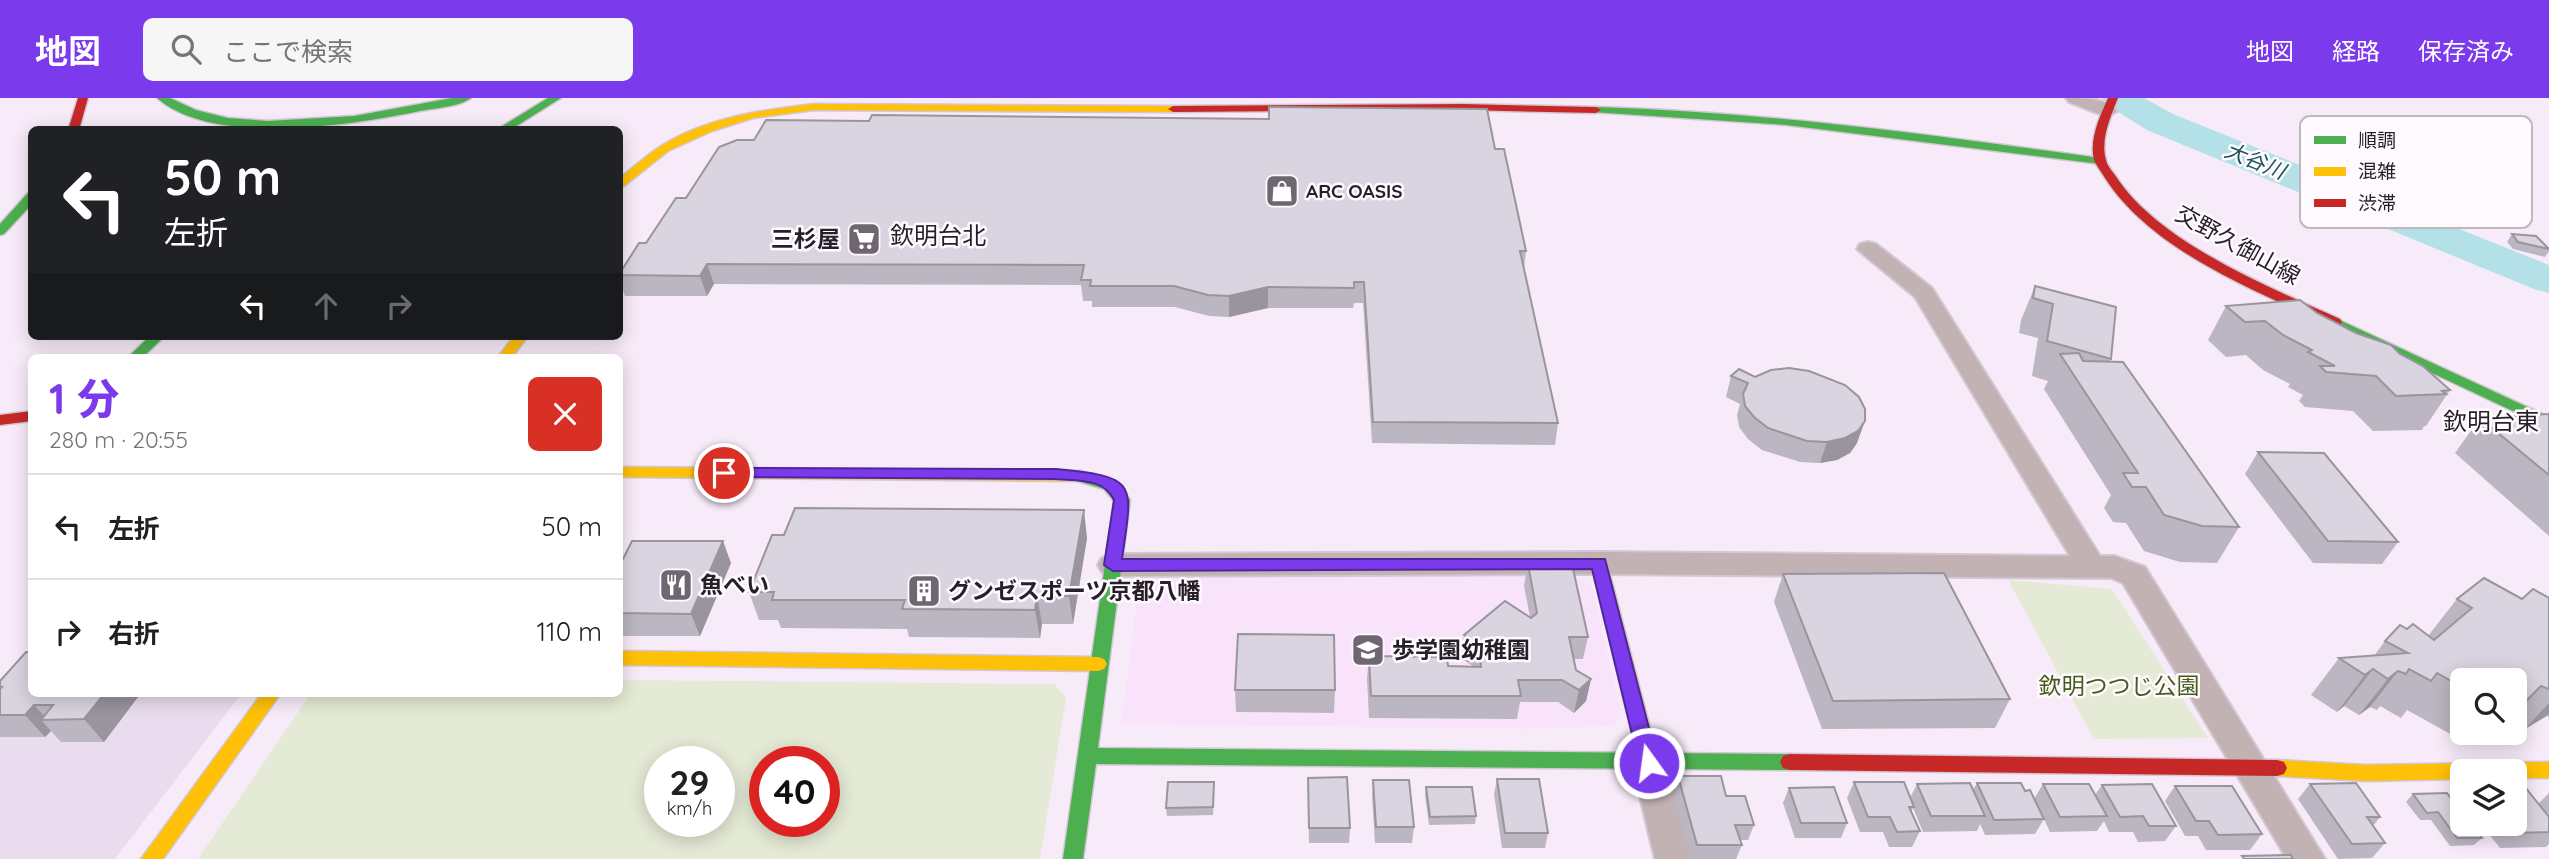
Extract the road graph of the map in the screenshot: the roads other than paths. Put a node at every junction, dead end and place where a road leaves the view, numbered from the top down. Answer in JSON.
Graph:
{"nodes":[{"id":1,"x":83,"y":98,"type":"edge"},
{"id":2,"x":162,"y":98,"type":"edge"},
{"id":3,"x":466,"y":98,"type":"edge"},
{"id":4,"x":556,"y":98,"type":"edge"},
{"id":5,"x":2076,"y":98,"type":"edge"},
{"id":6,"x":784,"y":103,"type":"edge"},
{"id":7,"x":2110,"y":105,"type":"edge"},
{"id":8,"x":74,"y":126,"type":"edge"},
{"id":9,"x":508,"y":126,"type":"edge"},
{"id":10,"x":2100,"y":161,"type":"junction"},
{"id":11,"x":623,"y":180,"type":"edge"},
{"id":12,"x":28,"y":200,"type":"edge"},
{"id":13,"x":0,"y":231,"type":"edge"},
{"id":14,"x":1868,"y":249,"type":"dead end"},
{"id":15,"x":154,"y":340,"type":"edge"},
{"id":16,"x":518,"y":340,"type":"edge"},
{"id":17,"x":138,"y":354,"type":"edge"},
{"id":18,"x":507,"y":354,"type":"edge"},
{"id":19,"x":28,"y":416,"type":"edge"},
{"id":20,"x":0,"y":420,"type":"edge"},
{"id":21,"x":2549,"y":423,"type":"edge"},
{"id":22,"x":623,"y":472,"type":"edge"},
{"id":23,"x":1599,"y":563,"type":"junction"},
{"id":24,"x":1113,"y":565,"type":"junction"},
{"id":25,"x":2092,"y":568,"type":"junction"},
{"id":26,"x":623,"y":658,"type":"edge"},
{"id":27,"x":1098,"y":664,"type":"junction"},
{"id":28,"x":269,"y":697,"type":"edge"},
{"id":29,"x":1088,"y":756,"type":"junction"},
{"id":30,"x":1649,"y":763,"type":"junction"},
{"id":31,"x":2248,"y":766,"type":"junction"},
{"id":32,"x":2549,"y":770,"type":"edge"},
{"id":33,"x":151,"y":859,"type":"edge"},
{"id":34,"x":1073,"y":859,"type":"edge"},
{"id":35,"x":1673,"y":859,"type":"edge"},
{"id":36,"x":2307,"y":859,"type":"edge"}],
"edges":[{"from":1,"to":8,"type":"main road"},
{"from":2,"to":3,"type":"main road"},
{"from":4,"to":9,"type":"main road"},
{"from":5,"to":7,"type":"street"},
{"from":6,"to":10,"type":"main road"},
{"from":6,"to":11,"type":"main road"},
{"from":7,"to":10,"type":"main road"},
{"from":10,"to":21,"type":"main road","name":"交野久御山線"},
{"from":12,"to":13,"type":"main road"},
{"from":14,"to":25,"type":"street"},
{"from":15,"to":17,"type":"main road"},
{"from":16,"to":18,"type":"main road"},
{"from":19,"to":20,"type":"main road"},
{"from":22,"to":24,"type":"main road"},
{"from":23,"to":24,"type":"street"},
{"from":23,"to":25,"type":"street"},
{"from":23,"to":30,"type":"main road"},
{"from":24,"to":27,"type":"main road"},
{"from":25,"to":31,"type":"street"},
{"from":26,"to":27,"type":"main road"},
{"from":27,"to":29,"type":"main road"},
{"from":28,"to":33,"type":"main road"},
{"from":29,"to":30,"type":"main road"},
{"from":29,"to":34,"type":"main road"},
{"from":30,"to":31,"type":"main road"},
{"from":30,"to":35,"type":"street"},
{"from":31,"to":32,"type":"main road"},
{"from":31,"to":36,"type":"street"}]}
